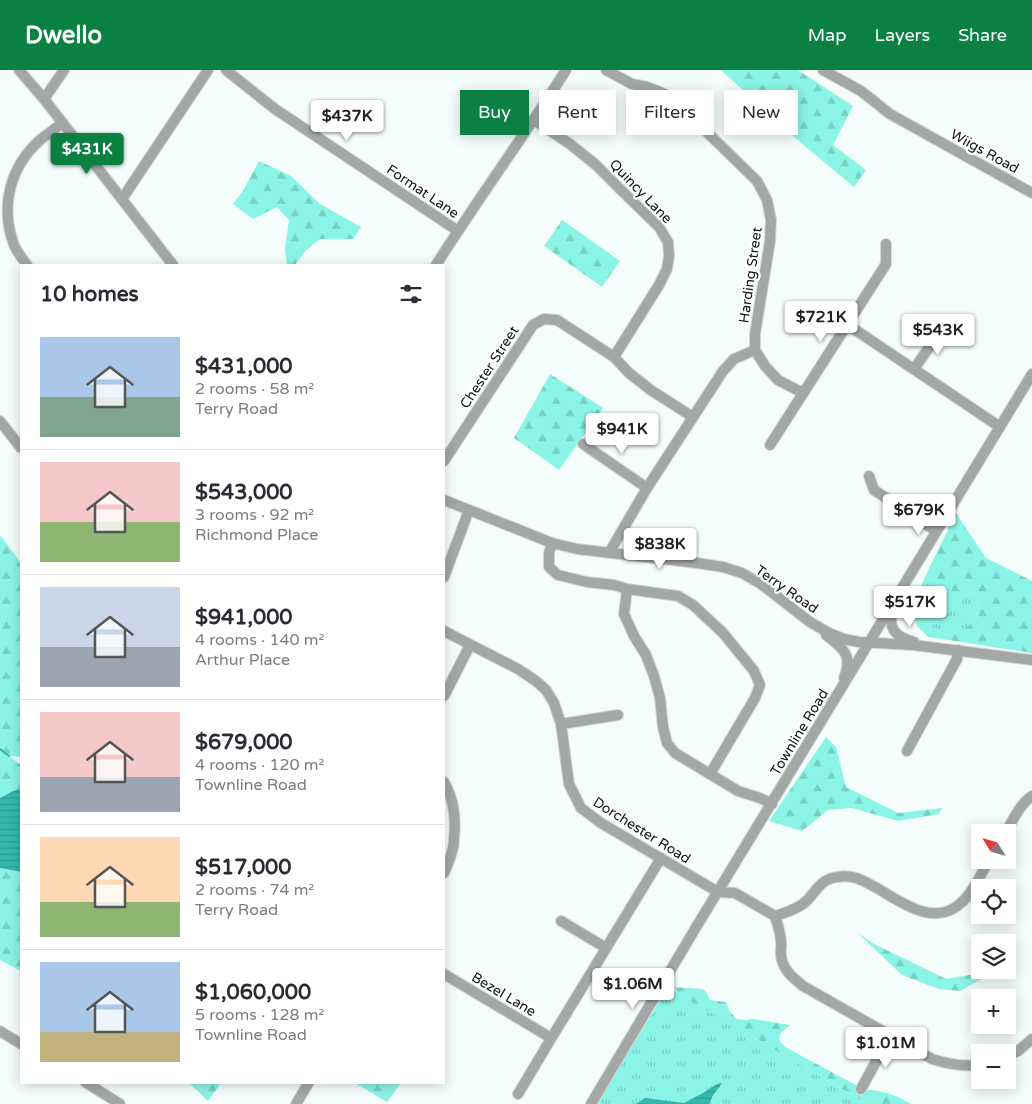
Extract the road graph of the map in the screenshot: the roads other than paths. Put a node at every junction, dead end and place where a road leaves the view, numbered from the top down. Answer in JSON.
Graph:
{"nodes":[{"id":1,"x":19,"y":70,"type":"edge"},
{"id":2,"x":64,"y":70,"type":"edge"},
{"id":3,"x":208,"y":70,"type":"edge"},
{"id":4,"x":226,"y":70,"type":"edge"},
{"id":5,"x":566,"y":70,"type":"edge"},
{"id":6,"x":606,"y":70,"type":"edge"},
{"id":7,"x":823,"y":70,"type":"edge"},
{"id":8,"x":44,"y":100,"type":"junction"},
{"id":9,"x":534,"y":120,"type":"junction"},
{"id":10,"x":62,"y":123,"type":"junction"},
{"id":11,"x":1032,"y":193,"type":"edge"},
{"id":12,"x":122,"y":199,"type":"junction"},
{"id":13,"x":458,"y":231,"type":"junction"},
{"id":14,"x":886,"y":244,"type":"dead end"},
{"id":15,"x":25,"y":264,"type":"edge"},
{"id":16,"x":172,"y":264,"type":"edge"},
{"id":17,"x":437,"y":264,"type":"edge"},
{"id":18,"x":848,"y":325,"type":"junction"},
{"id":19,"x":942,"y":329,"type":"dead end"},
{"id":20,"x":756,"y":350,"type":"junction"},
{"id":21,"x":614,"y":357,"type":"junction"},
{"id":22,"x":914,"y":369,"type":"junction"},
{"id":23,"x":1032,"y":374,"type":"edge"},
{"id":24,"x":803,"y":393,"type":"junction"},
{"id":25,"x":693,"y":417,"type":"junction"},
{"id":26,"x":0,"y":421,"type":"edge"},
{"id":27,"x":1000,"y":427,"type":"junction"},
{"id":28,"x":583,"y":444,"type":"dead end"},
{"id":29,"x":770,"y":445,"type":"dead end"},
{"id":30,"x":20,"y":447,"type":"edge"},
{"id":31,"x":445,"y":459,"type":"edge"},
{"id":32,"x":869,"y":476,"type":"dead end"},
{"id":33,"x":647,"y":488,"type":"junction"},
{"id":34,"x":445,"y":500,"type":"edge"},
{"id":35,"x":468,"y":510,"type":"junction"},
{"id":36,"x":936,"y":531,"type":"junction"},
{"id":37,"x":552,"y":543,"type":"junction"},
{"id":38,"x":609,"y":553,"type":"junction"},
{"id":39,"x":445,"y":574,"type":"edge"},
{"id":40,"x":627,"y":589,"type":"junction"},
{"id":41,"x":895,"y":600,"type":"junction"},
{"id":42,"x":810,"y":622,"type":"junction"},
{"id":43,"x":445,"y":632,"type":"edge"},
{"id":44,"x":869,"y":643,"type":"junction"},
{"id":45,"x":470,"y":645,"type":"junction"},
{"id":46,"x":935,"y":648,"type":"junction"},
{"id":47,"x":958,"y":650,"type":"junction"},
{"id":48,"x":1032,"y":660,"type":"edge"},
{"id":49,"x":445,"y":694,"type":"edge"},
{"id":50,"x":831,"y":706,"type":"junction"},
{"id":51,"x":618,"y":715,"type":"dead end"},
{"id":52,"x":562,"y":724,"type":"junction"},
{"id":53,"x":906,"y":751,"type":"dead end"},
{"id":54,"x":710,"y":774,"type":"junction"},
{"id":55,"x":445,"y":784,"type":"edge"},
{"id":56,"x":1032,"y":796,"type":"edge"},
{"id":57,"x":772,"y":804,"type":"junction"},
{"id":58,"x":1011,"y":824,"type":"edge"},
{"id":59,"x":661,"y":858,"type":"junction"},
{"id":60,"x":983,"y":869,"type":"edge"},
{"id":61,"x":445,"y":870,"type":"edge"},
{"id":62,"x":718,"y":892,"type":"junction"},
{"id":63,"x":775,"y":916,"type":"junction"},
{"id":64,"x":561,"y":921,"type":"dead end"},
{"id":65,"x":606,"y":948,"type":"junction"},
{"id":66,"x":445,"y":975,"type":"edge"},
{"id":67,"x":0,"y":1031,"type":"edge"},
{"id":68,"x":890,"y":1036,"type":"junction"},
{"id":69,"x":551,"y":1038,"type":"junction"},
{"id":70,"x":1032,"y":1039,"type":"edge"},
{"id":71,"x":20,"y":1043,"type":"edge"},
{"id":72,"x":1016,"y":1052,"type":"edge"},
{"id":73,"x":971,"y":1066,"type":"edge"},
{"id":74,"x":88,"y":1084,"type":"edge"},
{"id":75,"x":308,"y":1084,"type":"edge"},
{"id":76,"x":861,"y":1089,"type":"dead end"},
{"id":77,"x":518,"y":1094,"type":"dead end"},
{"id":78,"x":120,"y":1104,"type":"edge"},
{"id":79,"x":296,"y":1104,"type":"edge"},
{"id":80,"x":591,"y":1104,"type":"edge"}],
"edges":[{"from":1,"to":8,"type":"street"},
{"from":2,"to":8,"type":"street"},
{"from":3,"to":12,"type":"street"},
{"from":4,"to":13,"type":"street","name":"Format Lane"},
{"from":5,"to":9,"type":"street"},
{"from":6,"to":20,"type":"street","name":"Harding Street"},
{"from":7,"to":11,"type":"street","name":"Wiigs Road"},
{"from":8,"to":10,"type":"street"},
{"from":9,"to":13,"type":"street"},
{"from":9,"to":21,"type":"street","name":"Quincy Lane"},
{"from":10,"to":12,"type":"street"},
{"from":10,"to":15,"type":"street"},
{"from":12,"to":16,"type":"street"},
{"from":13,"to":17,"type":"street"},
{"from":14,"to":18,"type":"street"},
{"from":18,"to":22,"type":"street"},
{"from":18,"to":24,"type":"street"},
{"from":19,"to":22,"type":"street"},
{"from":20,"to":24,"type":"street"},
{"from":20,"to":25,"type":"street"},
{"from":21,"to":25,"type":"street","name":"Chester Street"},
{"from":21,"to":31,"type":"street","name":"Chester Street"},
{"from":22,"to":27,"type":"street"},
{"from":23,"to":27,"type":"street","name":"Townline Road"},
{"from":24,"to":29,"type":"street"},
{"from":25,"to":33,"type":"street"},
{"from":26,"to":30,"type":"street"},
{"from":27,"to":36,"type":"street","name":"Townline Road"},
{"from":28,"to":33,"type":"street"},
{"from":32,"to":36,"type":"street"},
{"from":33,"to":38,"type":"street"},
{"from":34,"to":35,"type":"street","name":"Terry Road"},
{"from":35,"to":37,"type":"street","name":"Terry Road"},
{"from":35,"to":39,"type":"street"},
{"from":36,"to":41,"type":"street","name":"Townline Road"},
{"from":37,"to":38,"type":"street","name":"Terry Road"},
{"from":37,"to":40,"type":"street"},
{"from":38,"to":42,"type":"street","name":"Terry Road"},
{"from":40,"to":54,"type":"street"},
{"from":40,"to":54,"type":"street"},
{"from":41,"to":44,"type":"street","name":"Townline Road"},
{"from":41,"to":46,"type":"street"},
{"from":42,"to":44,"type":"street","name":"Terry Road"},
{"from":42,"to":50,"type":"street"},
{"from":43,"to":45,"type":"street","name":"Dorchester Road"},
{"from":44,"to":46,"type":"street","name":"Terry Road"},
{"from":44,"to":50,"type":"street","name":"Townline Road"},
{"from":45,"to":49,"type":"street"},
{"from":45,"to":52,"type":"street","name":"Dorchester Road"},
{"from":46,"to":47,"type":"street","name":"Terry Road"},
{"from":47,"to":48,"type":"street","name":"Terry Road"},
{"from":47,"to":53,"type":"street"},
{"from":50,"to":57,"type":"street","name":"Townline Road"},
{"from":51,"to":52,"type":"street"},
{"from":52,"to":59,"type":"street","name":"Dorchester Road"},
{"from":54,"to":57,"type":"street"},
{"from":55,"to":61,"type":"street"},
{"from":56,"to":58,"type":"street"},
{"from":57,"to":62,"type":"street","name":"Townline Road"},
{"from":59,"to":62,"type":"street","name":"Dorchester Road"},
{"from":59,"to":65,"type":"street"},
{"from":60,"to":63,"type":"street"},
{"from":62,"to":63,"type":"street","name":"Dorchester Road"},
{"from":62,"to":80,"type":"street","name":"Townline Road"},
{"from":63,"to":68,"type":"street"},
{"from":64,"to":65,"type":"street"},
{"from":65,"to":69,"type":"street"},
{"from":66,"to":69,"type":"street","name":"Bezel Lane"},
{"from":67,"to":71,"type":"street"},
{"from":68,"to":73,"type":"street"},
{"from":68,"to":76,"type":"street"},
{"from":69,"to":77,"type":"street"},
{"from":70,"to":72,"type":"street"},
{"from":74,"to":78,"type":"street"},
{"from":75,"to":79,"type":"street"}]}
